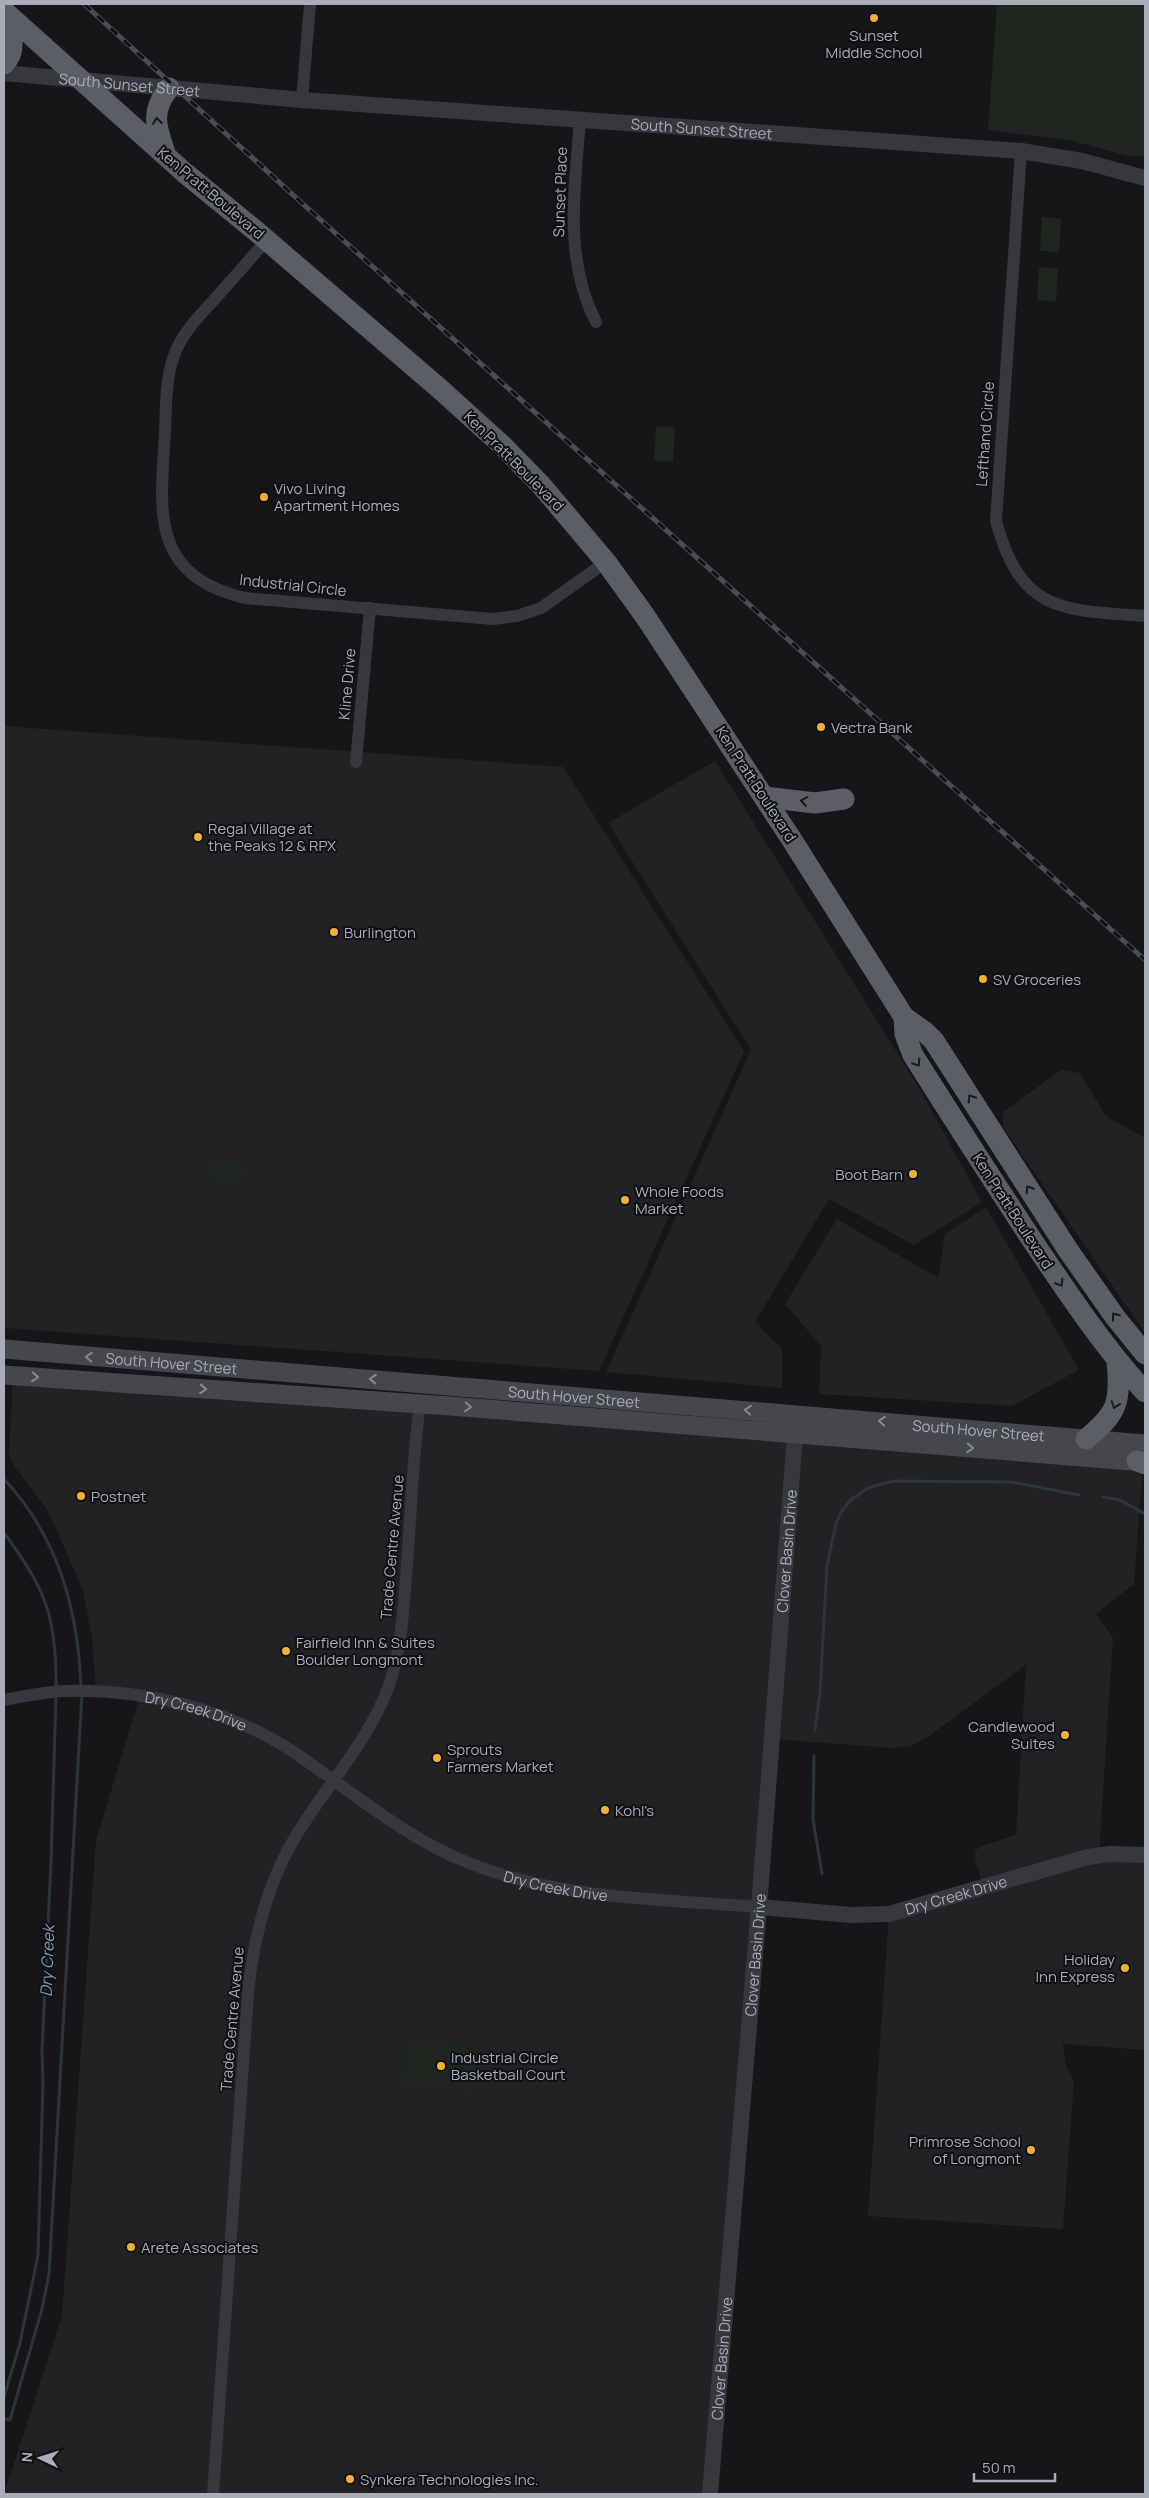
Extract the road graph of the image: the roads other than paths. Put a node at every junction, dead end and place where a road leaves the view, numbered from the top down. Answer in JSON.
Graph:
{"nodes":[{"id":1,"x":310,"y":4,"type":"edge"},
{"id":2,"x":4,"y":11,"type":"edge"},
{"id":3,"x":4,"y":16,"type":"edge"},
{"id":4,"x":4,"y":64,"type":"edge"},
{"id":5,"x":4,"y":73,"type":"edge"},
{"id":6,"x":78,"y":79,"type":"junction"},
{"id":7,"x":169,"y":88,"type":"junction"},
{"id":8,"x":195,"y":90,"type":"dead end"},
{"id":9,"x":255,"y":95,"type":"junction"},
{"id":10,"x":302,"y":100,"type":"junction"},
{"id":11,"x":580,"y":120,"type":"junction"},
{"id":12,"x":1021,"y":151,"type":"junction"},
{"id":13,"x":166,"y":156,"type":"junction"},
{"id":14,"x":1145,"y":178,"type":"edge"},
{"id":15,"x":267,"y":240,"type":"junction"},
{"id":16,"x":596,"y":322,"type":"dead end"},
{"id":17,"x":606,"y":562,"type":"junction"},
{"id":18,"x":370,"y":608,"type":"junction"},
{"id":19,"x":1145,"y":616,"type":"edge"},
{"id":20,"x":356,"y":762,"type":"dead end"},
{"id":21,"x":764,"y":797,"type":"junction"},
{"id":22,"x":844,"y":799,"type":"dead end"},
{"id":23,"x":904,"y":1017,"type":"junction"},
{"id":24,"x":4,"y":1349,"type":"edge"},
{"id":25,"x":1145,"y":1354,"type":"edge"},
{"id":26,"x":1117,"y":1361,"type":"junction"},
{"id":27,"x":4,"y":1375,"type":"edge"},
{"id":28,"x":421,"y":1383,"type":"junction"},
{"id":29,"x":1145,"y":1392,"type":"edge"},
{"id":30,"x":420,"y":1404,"type":"junction"},
{"id":31,"x":797,"y":1414,"type":"junction"},
{"id":32,"x":795,"y":1434,"type":"junction"},
{"id":33,"x":1086,"y":1438,"type":"junction"},
{"id":34,"x":1143,"y":1457,"type":"edge"},
{"id":35,"x":4,"y":1700,"type":"edge"},
{"id":36,"x":334,"y":1780,"type":"junction"},
{"id":37,"x":1145,"y":1855,"type":"edge"},
{"id":38,"x":760,"y":1907,"type":"junction"},
{"id":39,"x":213,"y":2494,"type":"edge"},
{"id":40,"x":710,"y":2494,"type":"edge"}],
"edges":[{"from":1,"to":10,"type":"street"},
{"from":2,"to":6,"type":"highway","name":"Ken Pratt Boulevard"},
{"from":3,"to":4,"type":"highway"},
{"from":5,"to":6,"type":"street","name":"South Sunset Street"},
{"from":6,"to":7,"type":"street","name":"South Sunset Street"},
{"from":6,"to":13,"type":"highway","name":"Ken Pratt Boulevard"},
{"from":7,"to":9,"type":"street","name":"South Sunset Street"},
{"from":13,"to":7,"type":"highway","one_way":true},
{"from":8,"to":9,"type":"street","name":"South Sunset Street"},
{"from":9,"to":10,"type":"street","name":"South Sunset Street"},
{"from":10,"to":11,"type":"street","name":"South Sunset Street"},
{"from":11,"to":12,"type":"street","name":"South Sunset Street"},
{"from":11,"to":16,"type":"street","name":"Sunset Place"},
{"from":12,"to":14,"type":"street","name":"South Sunset Street"},
{"from":12,"to":19,"type":"street","name":"Lefthand Circle"},
{"from":13,"to":15,"type":"highway","name":"Ken Pratt Boulevard"},
{"from":15,"to":17,"type":"highway","name":"Ken Pratt Boulevard"},
{"from":15,"to":18,"type":"street","name":"Industrial Circle"},
{"from":17,"to":18,"type":"street","name":"Industrial Circle"},
{"from":17,"to":21,"type":"highway","name":"Ken Pratt Boulevard"},
{"from":18,"to":20,"type":"street","name":"Kline Drive"},
{"from":22,"to":21,"type":"highway","one_way":true},
{"from":21,"to":23,"type":"highway","name":"Ken Pratt Boulevard"},
{"from":25,"to":23,"type":"highway","name":"Ken Pratt Boulevard","one_way":true},
{"from":23,"to":26,"type":"highway","name":"Ken Pratt Boulevard","one_way":true},
{"from":28,"to":24,"type":"main road","name":"South Hover Street","one_way":true},
{"from":26,"to":29,"type":"highway","name":"Ken Pratt Boulevard"},
{"from":26,"to":33,"type":"highway","one_way":true},
{"from":27,"to":30,"type":"main road","name":"South Hover Street","one_way":true},
{"from":28,"to":30,"type":"main road"},
{"from":31,"to":28,"type":"main road","name":"South Hover Street","one_way":true},
{"from":30,"to":32,"type":"main road","name":"South Hover Street","one_way":true},
{"from":30,"to":36,"type":"street","name":"Trade Centre Avenue"},
{"from":31,"to":32,"type":"street","name":"Clover Basin Drive"},
{"from":33,"to":31,"type":"main road","name":"South Hover Street","one_way":true},
{"from":32,"to":34,"type":"main road","name":"South Hover Street","one_way":true},
{"from":32,"to":38,"type":"street","name":"Clover Basin Drive"},
{"from":33,"to":34,"type":"main road","name":"South Hover Street"},
{"from":35,"to":36,"type":"street","name":"Dry Creek Drive"},
{"from":36,"to":38,"type":"street","name":"Dry Creek Drive"},
{"from":36,"to":39,"type":"street","name":"Trade Centre Avenue"},
{"from":37,"to":38,"type":"street","name":"Dry Creek Drive"},
{"from":38,"to":40,"type":"street","name":"Clover Basin Drive"}]}
